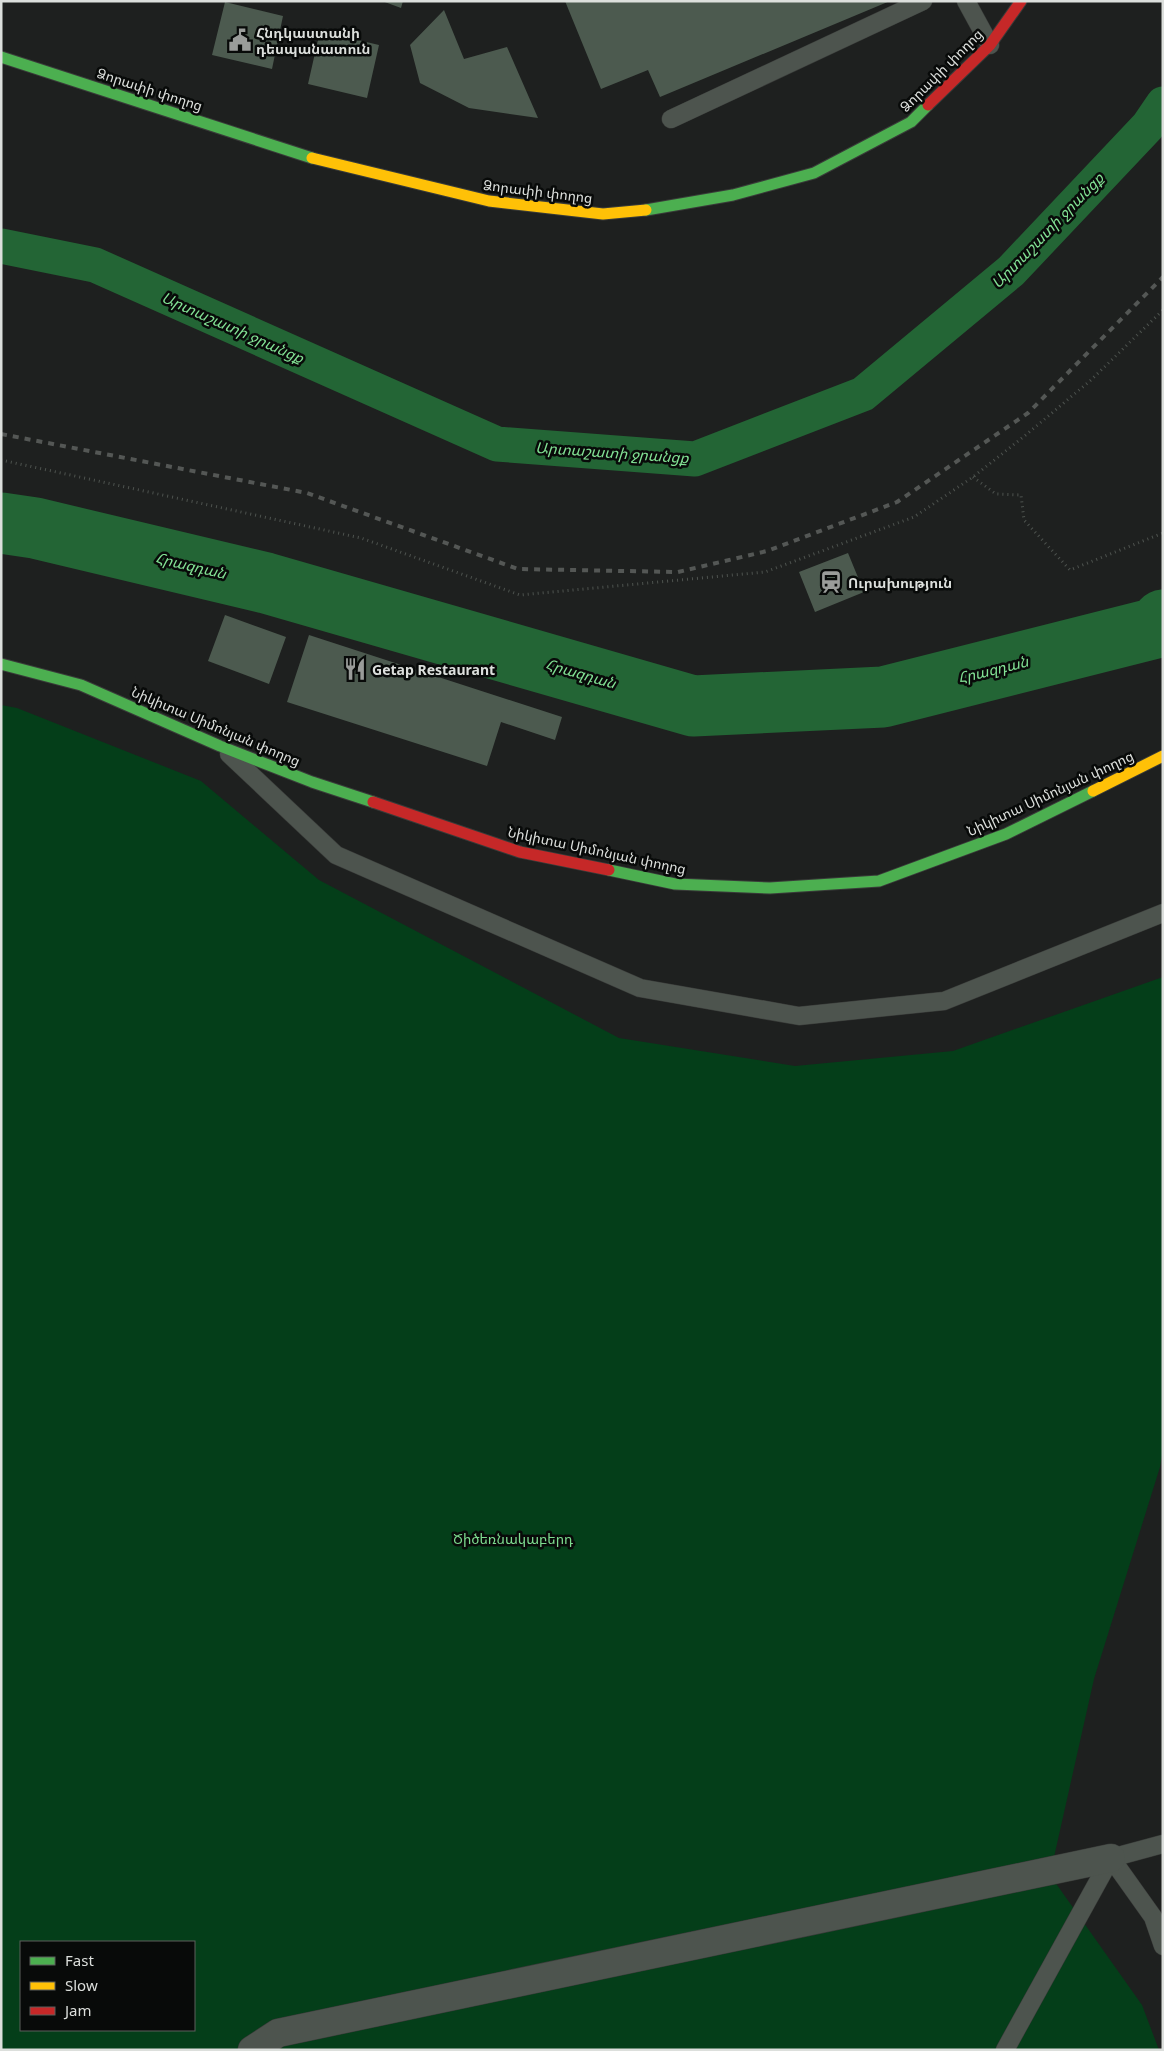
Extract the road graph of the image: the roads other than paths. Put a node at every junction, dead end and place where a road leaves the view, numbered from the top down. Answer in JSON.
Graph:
{"nodes":[{"id":1,"x":923,"y":1,"type":"edge"},
{"id":2,"x":966,"y":1,"type":"edge"},
{"id":3,"x":1021,"y":1,"type":"edge"},
{"id":4,"x":990,"y":45,"type":"junction"},
{"id":5,"x":1,"y":57,"type":"edge"},
{"id":6,"x":671,"y":118,"type":"dead end"},
{"id":7,"x":1,"y":664,"type":"edge"},
{"id":8,"x":220,"y":746,"type":"junction"},
{"id":9,"x":1163,"y":756,"type":"edge"},
{"id":10,"x":1163,"y":913,"type":"edge"},
{"id":11,"x":1163,"y":1844,"type":"edge"},
{"id":12,"x":1111,"y":1858,"type":"junction"},
{"id":13,"x":1163,"y":1946,"type":"edge"},
{"id":14,"x":252,"y":2050,"type":"edge"},
{"id":15,"x":1005,"y":2050,"type":"edge"}],
"edges":[{"from":1,"to":6,"type":"lane"},
{"from":2,"to":4,"type":"lane"},
{"from":3,"to":4,"type":"street","name":"Ձորափի փողոց"},
{"from":4,"to":5,"type":"street","name":"Ձորափի փողոց"},
{"from":7,"to":8,"type":"street","name":"Նիկիտա Սիմոնյան փողոց"},
{"from":8,"to":9,"type":"street","name":"Նիկիտա Սիմոնյան փողոց"},
{"from":8,"to":10,"type":"lane"},
{"from":11,"to":12,"type":"lane"},
{"from":12,"to":13,"type":"lane"},
{"from":12,"to":14,"type":"street"},
{"from":12,"to":15,"type":"lane"}]}
